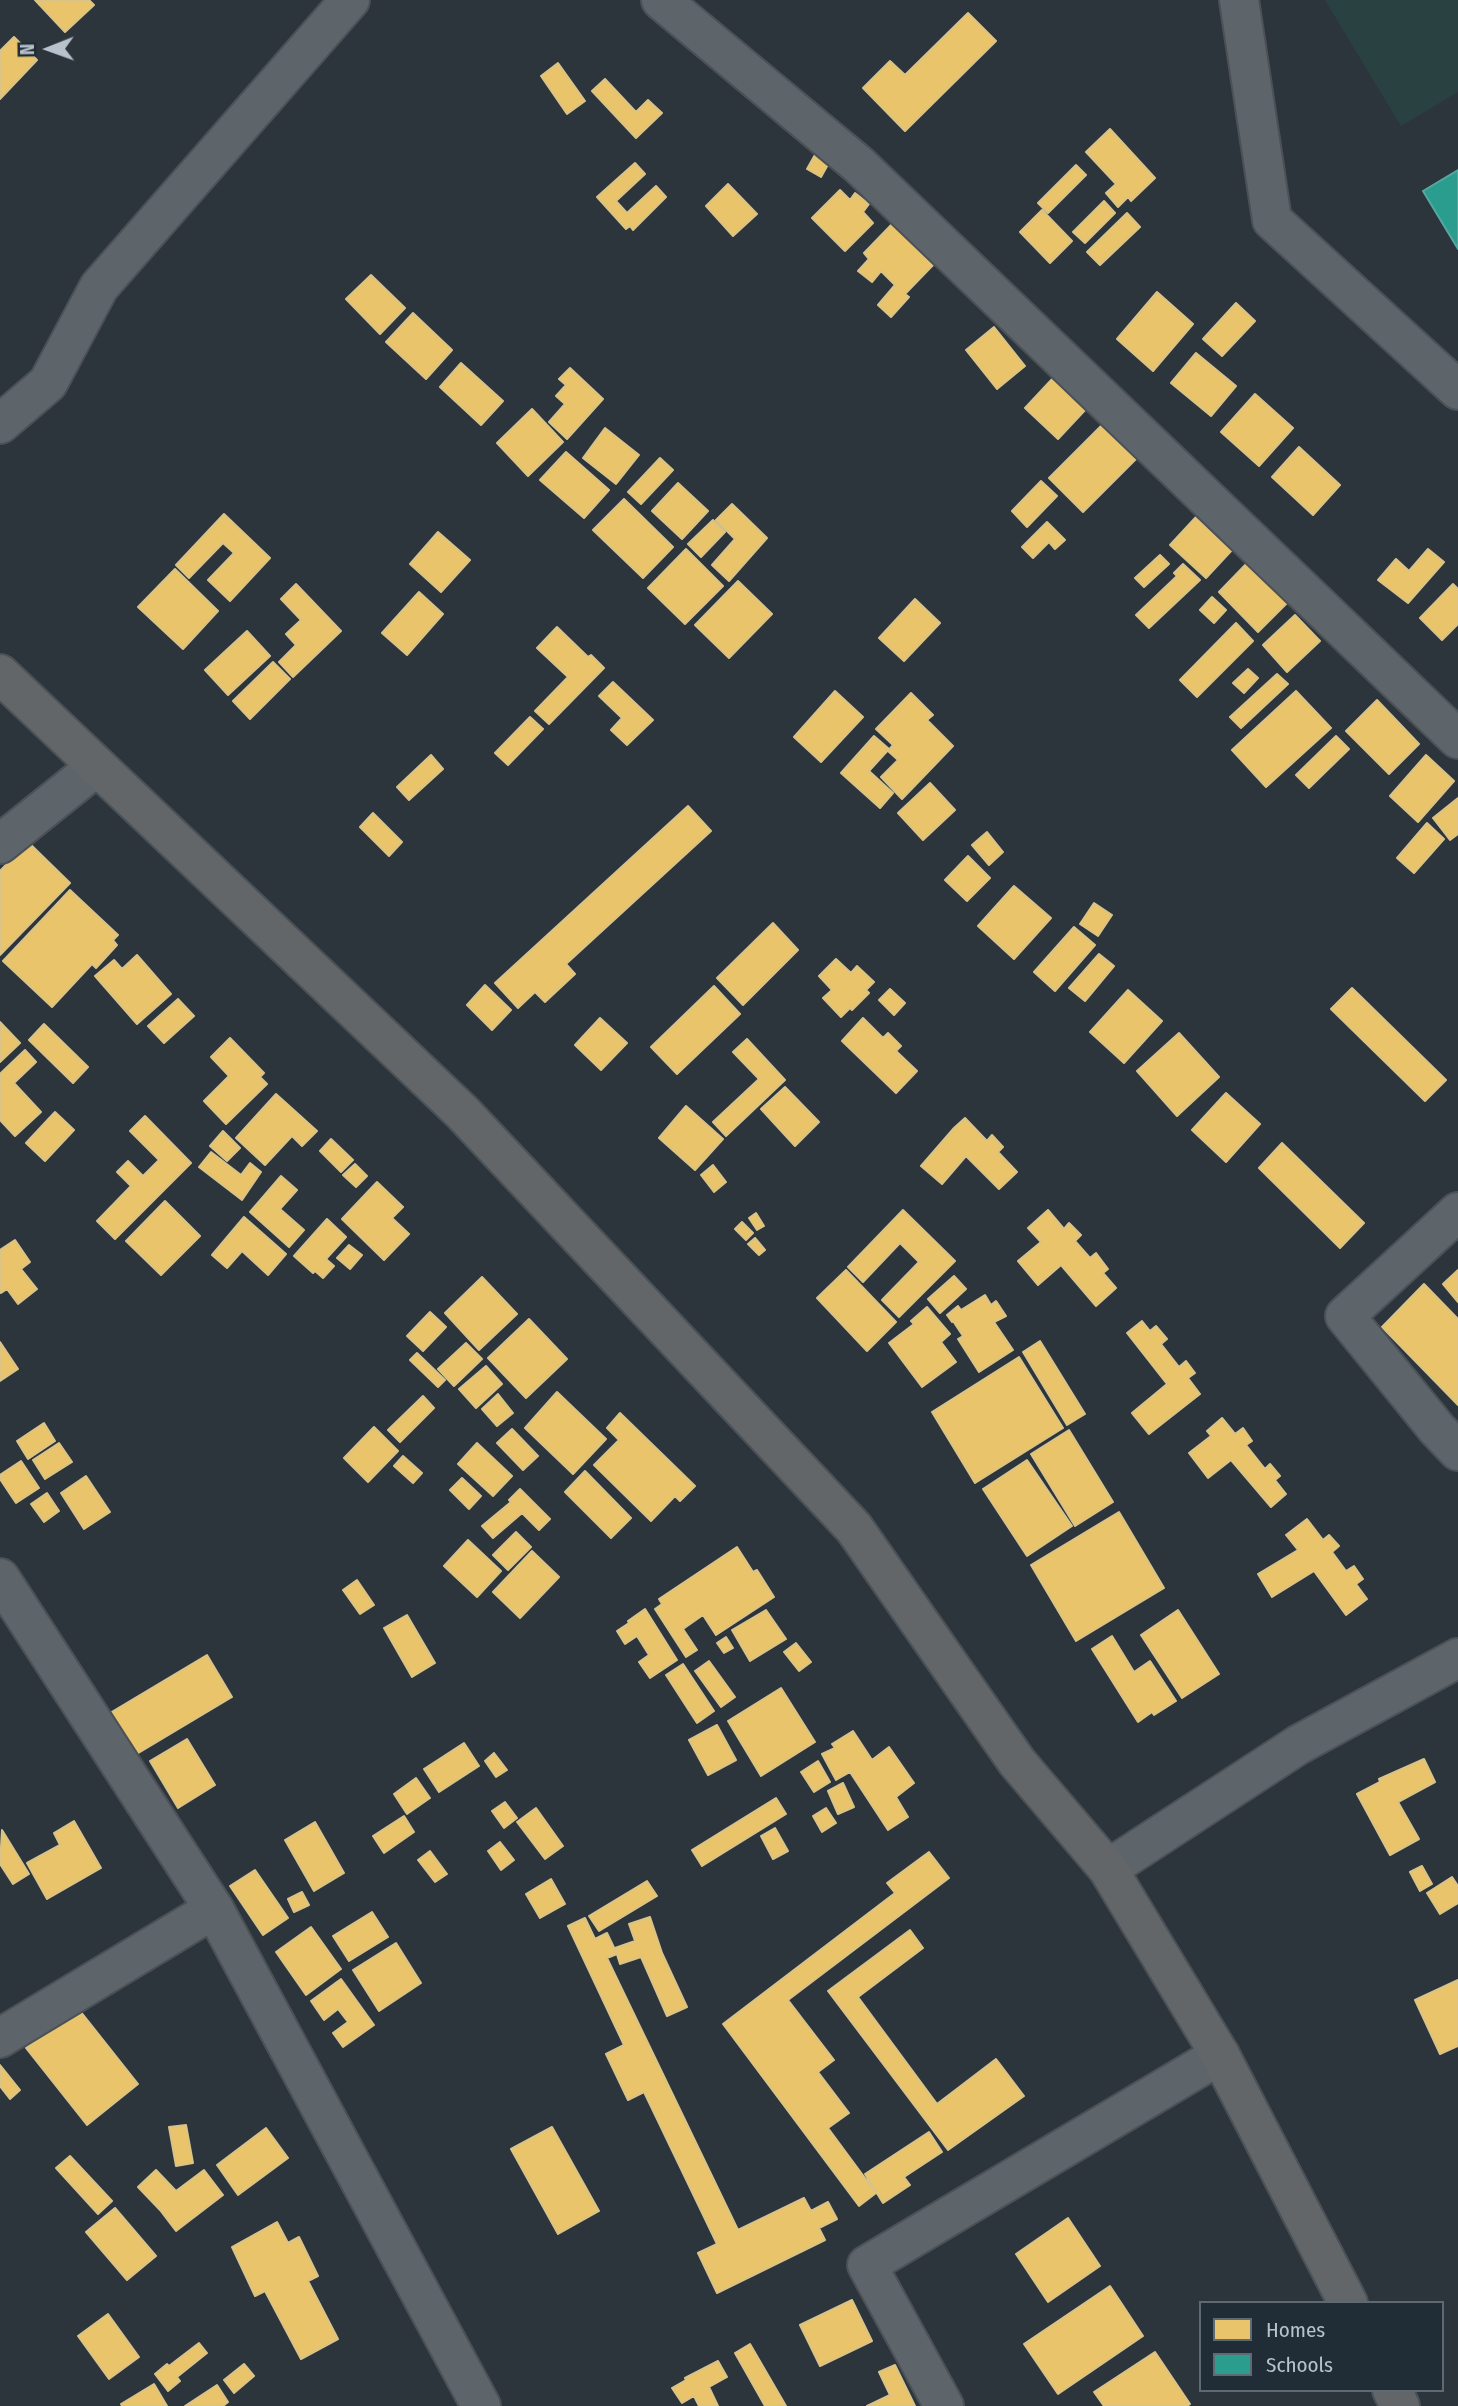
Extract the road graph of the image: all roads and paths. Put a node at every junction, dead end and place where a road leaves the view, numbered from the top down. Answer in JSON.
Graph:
{"nodes":[{"id":1,"x":350,"y":0,"type":"edge"},
{"id":2,"x":661,"y":0,"type":"edge"},
{"id":3,"x":1239,"y":0,"type":"edge"},
{"id":4,"x":1458,"y":390,"type":"edge"},
{"id":5,"x":0,"y":425,"type":"edge"},
{"id":6,"x":0,"y":674,"type":"edge"},
{"id":7,"x":1458,"y":739,"type":"edge"},
{"id":8,"x":96,"y":767,"type":"junction"},
{"id":9,"x":0,"y":844,"type":"edge"},
{"id":10,"x":1458,"y":1212,"type":"edge"},
{"id":11,"x":1458,"y":1451,"type":"edge"},
{"id":12,"x":0,"y":1578,"type":"edge"},
{"id":13,"x":1458,"y":1658,"type":"edge"},
{"id":14,"x":1108,"y":1869,"type":"junction"},
{"id":15,"x":214,"y":1909,"type":"junction"},
{"id":16,"x":0,"y":2038,"type":"edge"},
{"id":17,"x":1220,"y":2054,"type":"junction"},
{"id":18,"x":1347,"y":2301,"type":"edge"},
{"id":19,"x":481,"y":2406,"type":"edge"},
{"id":20,"x":944,"y":2406,"type":"edge"}],
"edges":[{"from":1,"to":5,"type":"street"},
{"from":2,"to":7,"type":"street"},
{"from":3,"to":4,"type":"street"},
{"from":6,"to":8,"type":"highway"},
{"from":8,"to":9,"type":"street"},
{"from":8,"to":14,"type":"highway"},
{"from":10,"to":11,"type":"street"},
{"from":12,"to":15,"type":"street"},
{"from":13,"to":14,"type":"street"},
{"from":14,"to":17,"type":"highway"},
{"from":15,"to":16,"type":"street"},
{"from":15,"to":19,"type":"street"},
{"from":17,"to":18,"type":"highway"},
{"from":17,"to":20,"type":"street"}]}
